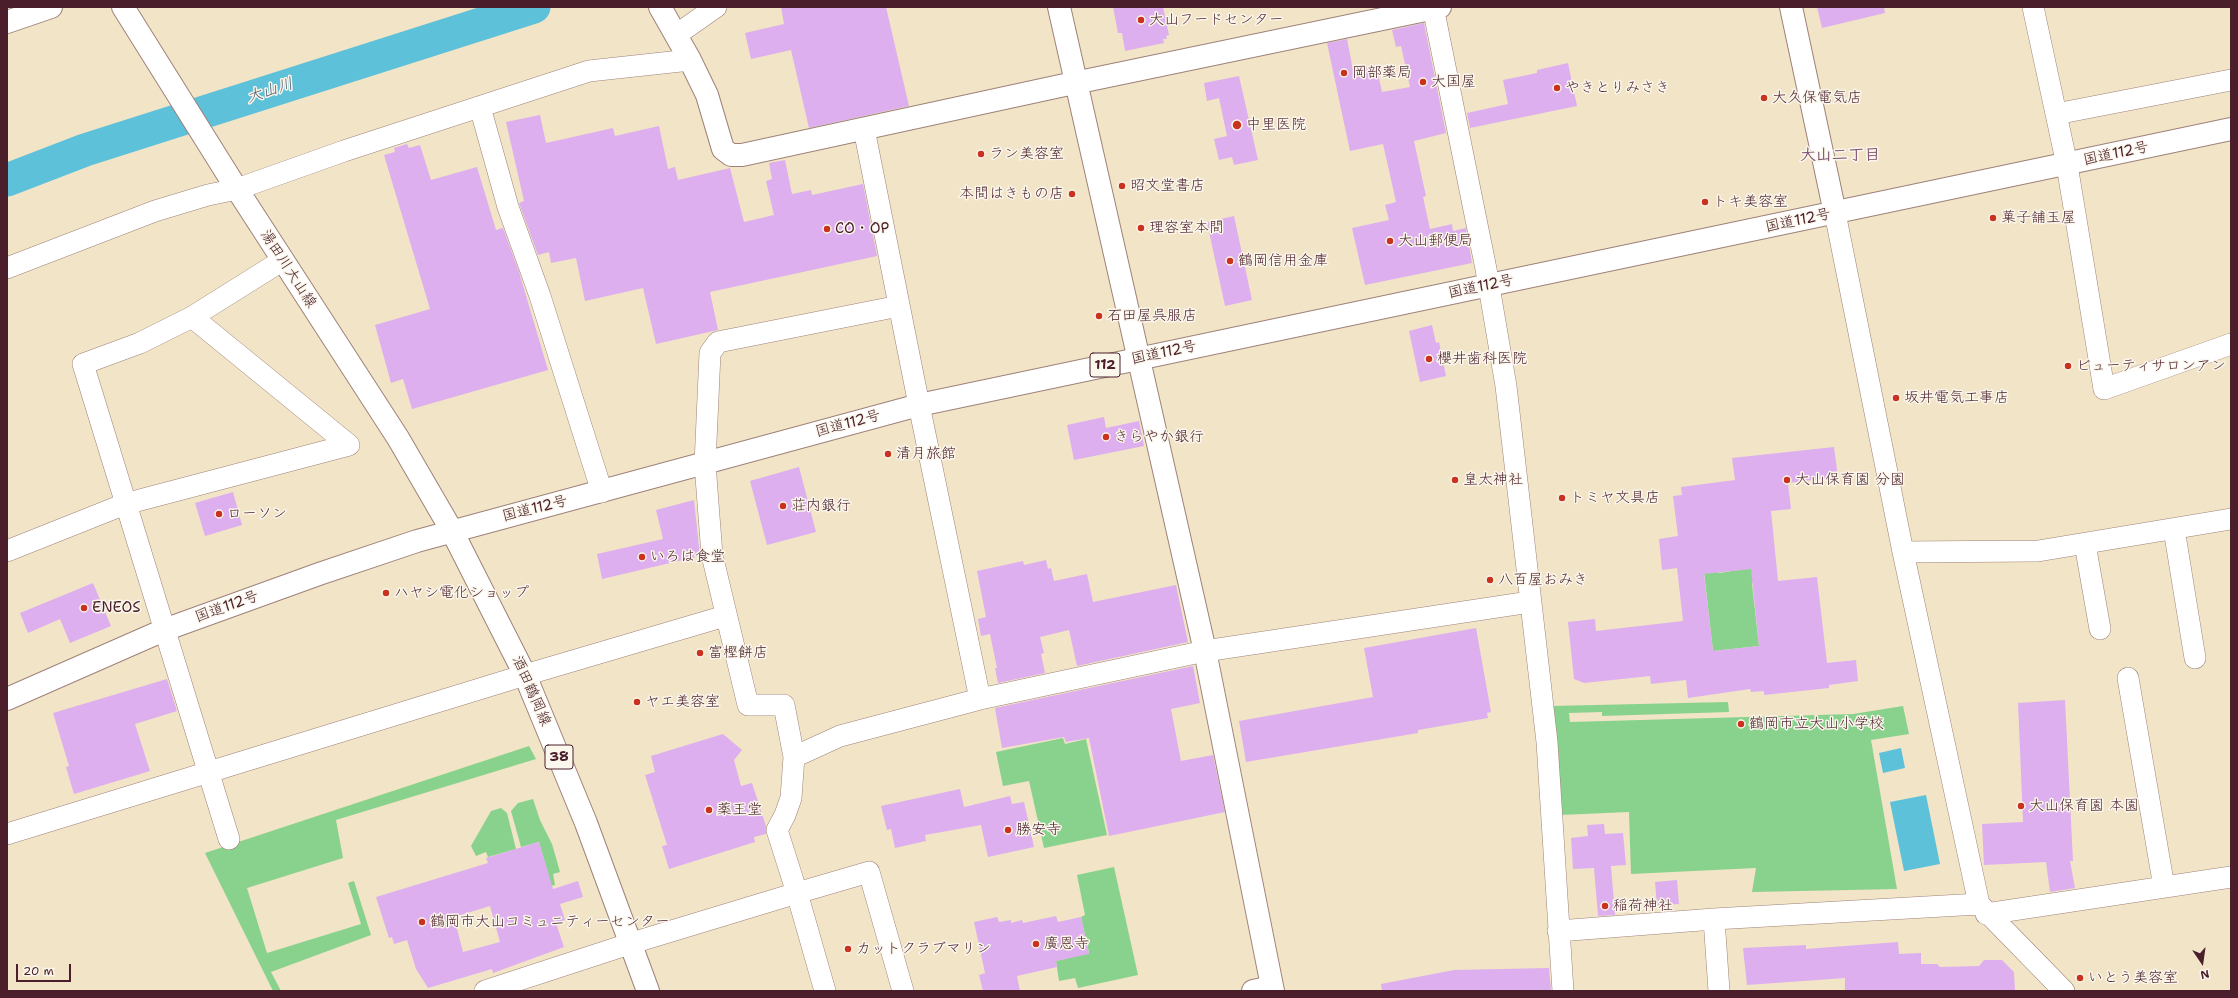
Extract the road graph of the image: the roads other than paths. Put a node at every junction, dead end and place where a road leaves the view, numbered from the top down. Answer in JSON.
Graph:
{"nodes":[{"id":1,"x":51,"y":7,"type":"edge"},
{"id":2,"x":123,"y":7,"type":"edge"},
{"id":3,"x":660,"y":7,"type":"edge"},
{"id":4,"x":716,"y":7,"type":"edge"},
{"id":5,"x":1059,"y":7,"type":"edge"},
{"id":6,"x":1791,"y":7,"type":"edge"},
{"id":7,"x":2033,"y":7,"type":"edge"},
{"id":8,"x":1436,"y":8,"type":"edge"},
{"id":9,"x":7,"y":22,"type":"edge"},
{"id":10,"x":674,"y":31,"type":"junction"},
{"id":11,"x":690,"y":60,"type":"junction"},
{"id":12,"x":2231,"y":80,"type":"edge"},
{"id":13,"x":1075,"y":82,"type":"junction"},
{"id":14,"x":480,"y":107,"type":"junction"},
{"id":15,"x":2056,"y":114,"type":"junction"},
{"id":16,"x":864,"y":129,"type":"junction"},
{"id":17,"x":2231,"y":129,"type":"edge"},
{"id":18,"x":2067,"y":165,"type":"junction"},
{"id":19,"x":235,"y":186,"type":"junction"},
{"id":20,"x":1835,"y":213,"type":"junction"},
{"id":21,"x":283,"y":260,"type":"junction"},
{"id":22,"x":7,"y":268,"type":"edge"},
{"id":23,"x":1489,"y":285,"type":"junction"},
{"id":24,"x":899,"y":306,"type":"junction"},
{"id":25,"x":192,"y":318,"type":"junction"},
{"id":26,"x":2231,"y":344,"type":"edge"},
{"id":27,"x":1138,"y":358,"type":"junction"},
{"id":28,"x":919,"y":405,"type":"junction"},
{"id":29,"x":706,"y":464,"type":"junction"},
{"id":30,"x":602,"y":492,"type":"junction"},
{"id":31,"x":126,"y":504,"type":"junction"},
{"id":32,"x":2231,"y":519,"type":"edge"},
{"id":33,"x":2174,"y":529,"type":"junction"},
{"id":34,"x":452,"y":531,"type":"junction"},
{"id":35,"x":2085,"y":544,"type":"junction"},
{"id":36,"x":7,"y":551,"type":"edge"},
{"id":37,"x":1902,"y":552,"type":"junction"},
{"id":38,"x":1530,"y":602,"type":"junction"},
{"id":39,"x":725,"y":616,"type":"junction"},
{"id":40,"x":2100,"y":629,"type":"dead end"},
{"id":41,"x":164,"y":630,"type":"junction"},
{"id":42,"x":1205,"y":651,"type":"junction"},
{"id":43,"x":2195,"y":658,"type":"dead end"},
{"id":44,"x":525,"y":675,"type":"junction"},
{"id":45,"x":2128,"y":678,"type":"dead end"},
{"id":46,"x":7,"y":699,"type":"edge"},
{"id":47,"x":980,"y":699,"type":"junction"},
{"id":48,"x":794,"y":757,"type":"junction"},
{"id":49,"x":208,"y":772,"type":"junction"},
{"id":50,"x":7,"y":834,"type":"edge"},
{"id":51,"x":228,"y":838,"type":"dead end"},
{"id":52,"x":2231,"y":877,"type":"edge"},
{"id":53,"x":2164,"y":887,"type":"junction"},
{"id":54,"x":797,"y":893,"type":"junction"},
{"id":55,"x":1982,"y":909,"type":"junction"},
{"id":56,"x":1714,"y":919,"type":"junction"},
{"id":57,"x":1558,"y":931,"type":"junction"},
{"id":58,"x":632,"y":943,"type":"junction"},
{"id":59,"x":1266,"y":990,"type":"edge"},
{"id":60,"x":485,"y":991,"type":"edge"},
{"id":61,"x":648,"y":991,"type":"edge"},
{"id":62,"x":825,"y":991,"type":"edge"},
{"id":63,"x":903,"y":991,"type":"edge"},
{"id":64,"x":1563,"y":991,"type":"edge"},
{"id":65,"x":1719,"y":991,"type":"edge"},
{"id":66,"x":2064,"y":991,"type":"edge"}],
"edges":[{"from":1,"to":9,"type":"main road"},
{"from":2,"to":19,"type":"main road","name":"湯田川大山線"},
{"from":3,"to":10,"type":"main road"},
{"from":4,"to":10,"type":"street"},
{"from":5,"to":13,"type":"main road"},
{"from":6,"to":20,"type":"main road"},
{"from":7,"to":15,"type":"street"},
{"from":8,"to":13,"type":"main road"},
{"from":8,"to":23,"type":"street"},
{"from":10,"to":11,"type":"main road"},
{"from":11,"to":14,"type":"street"},
{"from":11,"to":16,"type":"main road"},
{"from":12,"to":15,"type":"street"},
{"from":13,"to":16,"type":"main road"},
{"from":13,"to":27,"type":"main road"},
{"from":14,"to":19,"type":"street"},
{"from":14,"to":30,"type":"street"},
{"from":15,"to":18,"type":"street"},
{"from":16,"to":24,"type":"street"},
{"from":17,"to":18,"type":"main road","name":"国道112号","number":"112"},
{"from":18,"to":20,"type":"main road","name":"国道112号","number":"112"},
{"from":18,"to":26,"type":"street"},
{"from":19,"to":21,"type":"main road","name":"湯田川大山線"},
{"from":19,"to":22,"type":"street"},
{"from":20,"to":23,"type":"main road","name":"国道112号","number":"112"},
{"from":20,"to":37,"type":"street"},
{"from":21,"to":25,"type":"street"},
{"from":21,"to":34,"type":"main road","name":"湯田川大山線"},
{"from":23,"to":27,"type":"main road","name":"国道112号","number":"112"},
{"from":23,"to":38,"type":"street"},
{"from":24,"to":28,"type":"street"},
{"from":24,"to":29,"type":"street"},
{"from":25,"to":31,"type":"street"},
{"from":25,"to":31,"type":"street"},
{"from":27,"to":28,"type":"main road","name":"国道112号","number":"112"},
{"from":27,"to":42,"type":"main road"},
{"from":28,"to":29,"type":"main road","name":"国道112号","number":"112"},
{"from":28,"to":47,"type":"street"},
{"from":29,"to":30,"type":"main road","name":"国道112号","number":"112"},
{"from":29,"to":39,"type":"street"},
{"from":30,"to":34,"type":"main road","name":"国道112号","number":"112"},
{"from":31,"to":36,"type":"street"},
{"from":31,"to":41,"type":"street"},
{"from":32,"to":33,"type":"street"},
{"from":33,"to":35,"type":"street"},
{"from":33,"to":43,"type":"street"},
{"from":34,"to":41,"type":"main road","name":"国道112号","number":"112"},
{"from":34,"to":44,"type":"main road","name":"酒田鶴岡線","number":"38"},
{"from":35,"to":37,"type":"street"},
{"from":35,"to":40,"type":"street"},
{"from":37,"to":55,"type":"street"},
{"from":38,"to":42,"type":"street"},
{"from":38,"to":57,"type":"street"},
{"from":39,"to":44,"type":"street"},
{"from":39,"to":48,"type":"street"},
{"from":41,"to":46,"type":"main road","name":"国道112号","number":"112"},
{"from":41,"to":49,"type":"street"},
{"from":42,"to":47,"type":"street"},
{"from":42,"to":59,"type":"main road"},
{"from":44,"to":49,"type":"street"},
{"from":44,"to":58,"type":"main road","name":"酒田鶴岡線","number":"38"},
{"from":45,"to":53,"type":"street"},
{"from":47,"to":48,"type":"street"},
{"from":48,"to":54,"type":"street"},
{"from":49,"to":50,"type":"street"},
{"from":49,"to":51,"type":"street"},
{"from":52,"to":53,"type":"street"},
{"from":53,"to":55,"type":"street"},
{"from":54,"to":58,"type":"street"},
{"from":54,"to":62,"type":"street"},
{"from":54,"to":63,"type":"street"},
{"from":55,"to":56,"type":"street"},
{"from":55,"to":66,"type":"street"},
{"from":56,"to":57,"type":"street"},
{"from":56,"to":65,"type":"street"},
{"from":57,"to":64,"type":"street"},
{"from":58,"to":60,"type":"street"},
{"from":58,"to":61,"type":"main road","name":"酒田鶴岡線","number":"38"}]}
